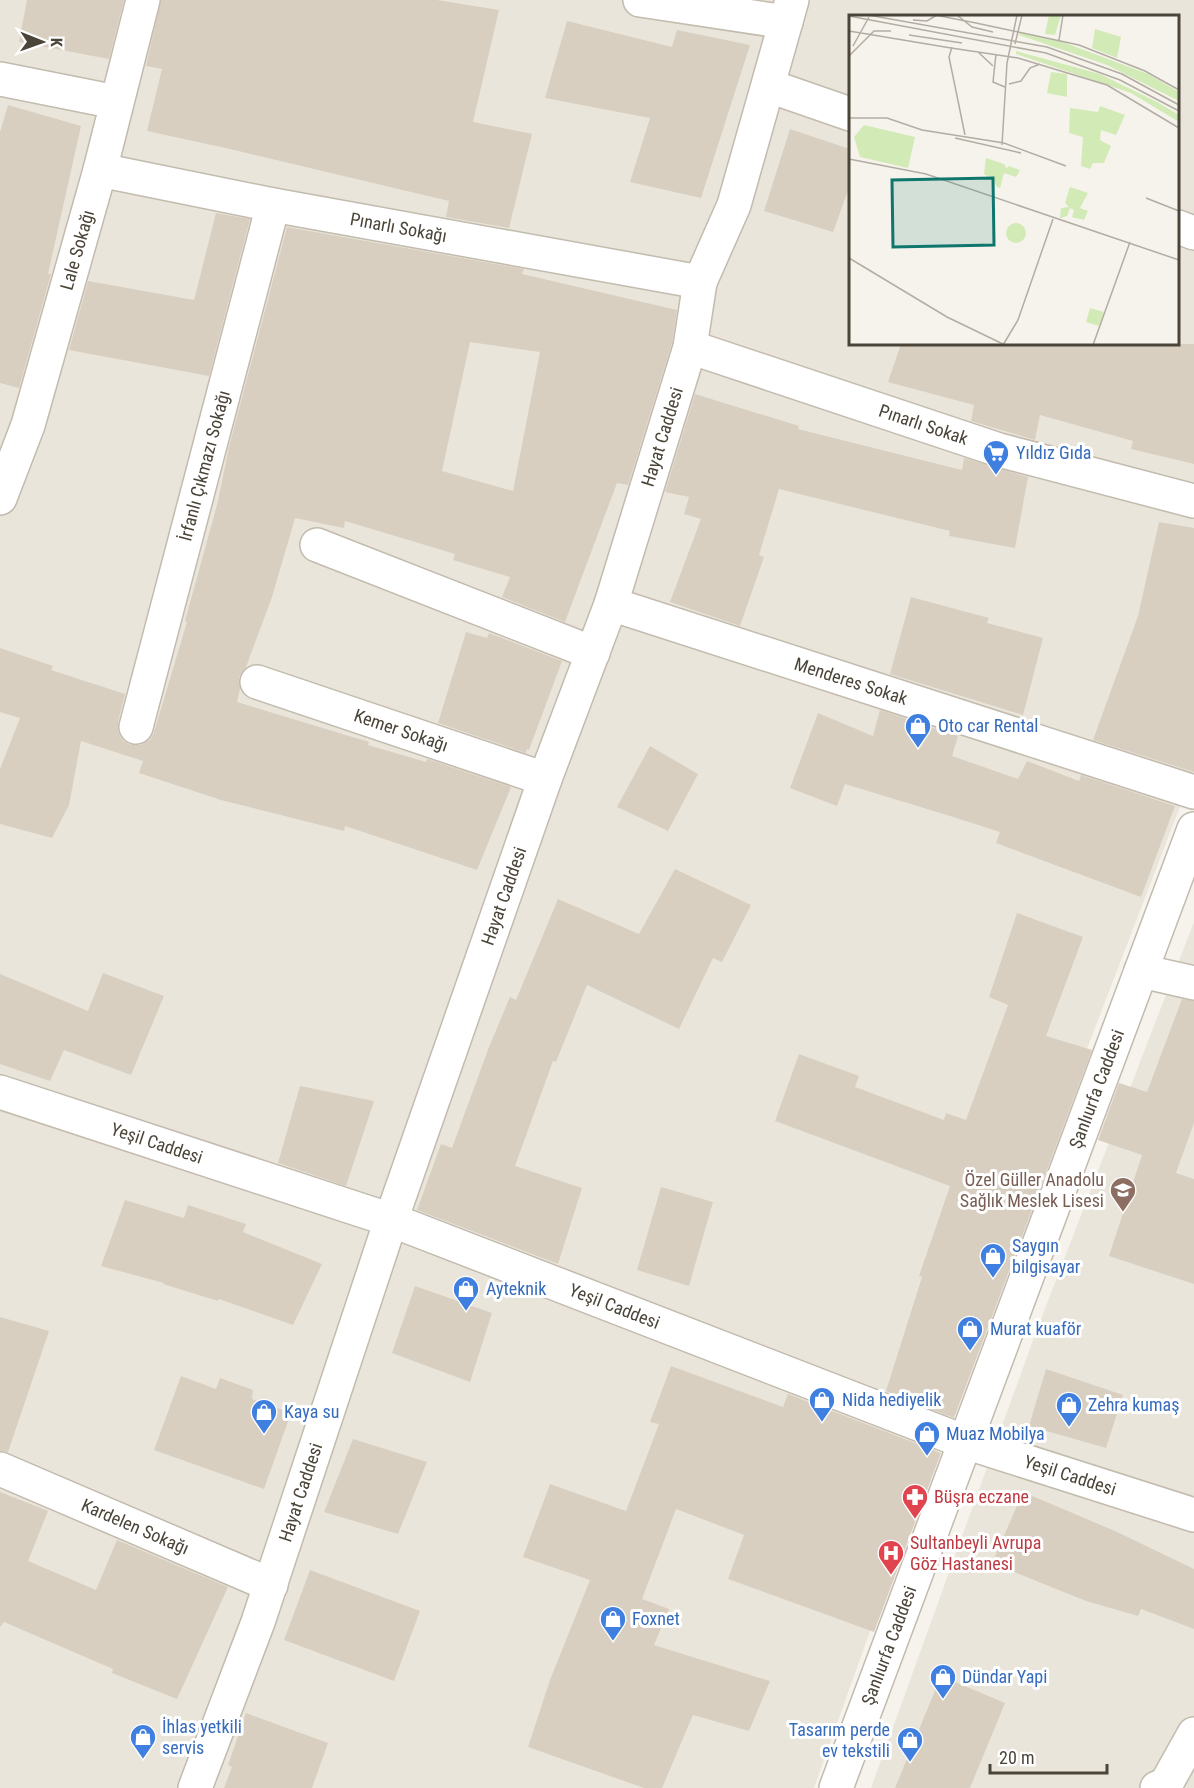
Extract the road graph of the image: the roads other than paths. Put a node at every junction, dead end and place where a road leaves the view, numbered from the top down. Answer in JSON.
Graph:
{"nodes":[{"id":1,"x":143,"y":0,"type":"edge"},
{"id":2,"x":639,"y":0,"type":"edge"},
{"id":3,"x":789,"y":11,"type":"edge"},
{"id":4,"x":0,"y":79,"type":"edge"},
{"id":5,"x":769,"y":86,"type":"junction"},
{"id":6,"x":116,"y":102,"type":"junction"},
{"id":7,"x":849,"y":114,"type":"edge"},
{"id":8,"x":100,"y":170,"type":"junction"},
{"id":9,"x":273,"y":205,"type":"junction"},
{"id":10,"x":1179,"y":227,"type":"edge"},
{"id":11,"x":1194,"y":233,"type":"edge"},
{"id":12,"x":700,"y":282,"type":"junction"},
{"id":13,"x":690,"y":347,"type":"junction"},
{"id":14,"x":0,"y":498,"type":"edge"},
{"id":15,"x":1194,"y":501,"type":"edge"},
{"id":16,"x":317,"y":545,"type":"dead end"},
{"id":17,"x":611,"y":604,"type":"junction"},
{"id":18,"x":593,"y":653,"type":"junction"},
{"id":19,"x":257,"y":682,"type":"dead end"},
{"id":20,"x":136,"y":727,"type":"dead end"},
{"id":21,"x":545,"y":779,"type":"junction"},
{"id":22,"x":1194,"y":792,"type":"edge"},
{"id":23,"x":1194,"y":829,"type":"edge"},
{"id":24,"x":1141,"y":971,"type":"junction"},
{"id":25,"x":1194,"y":983,"type":"edge"},
{"id":26,"x":0,"y":1092,"type":"edge"},
{"id":27,"x":391,"y":1220,"type":"junction"},
{"id":28,"x":965,"y":1442,"type":"junction"},
{"id":29,"x":0,"y":1469,"type":"edge"},
{"id":30,"x":1194,"y":1515,"type":"edge"},
{"id":31,"x":271,"y":1585,"type":"junction"},
{"id":32,"x":1194,"y":1734,"type":"edge"},
{"id":33,"x":195,"y":1788,"type":"edge"},
{"id":34,"x":836,"y":1788,"type":"edge"},
{"id":35,"x":1157,"y":1788,"type":"edge"}],
"edges":[{"from":1,"to":6,"type":"street","name":"Lale Sokağı"},
{"from":2,"to":3,"type":"street"},
{"from":3,"to":5,"type":"street","name":"Hayat Caddesi"},
{"from":4,"to":6,"type":"street"},
{"from":5,"to":7,"type":"street"},
{"from":5,"to":12,"type":"street","name":"Hayat Caddesi"},
{"from":6,"to":8,"type":"street","name":"Lale Sokağı"},
{"from":8,"to":9,"type":"street","name":"Pınarlı Sokağı"},
{"from":8,"to":14,"type":"street","name":"Lale Sokağı"},
{"from":9,"to":12,"type":"street","name":"Pınarlı Sokağı"},
{"from":9,"to":20,"type":"street","name":"İrfanlı Çıkmazı Sokağı"},
{"from":10,"to":11,"type":"street"},
{"from":12,"to":13,"type":"street","name":"Hayat Caddesi"},
{"from":13,"to":15,"type":"street","name":"Pınarlı Sokak"},
{"from":13,"to":17,"type":"street","name":"Hayat Caddesi"},
{"from":16,"to":18,"type":"street"},
{"from":17,"to":18,"type":"street","name":"Hayat Caddesi"},
{"from":17,"to":22,"type":"street","name":"Menderes Sokak"},
{"from":18,"to":21,"type":"street","name":"Hayat Caddesi"},
{"from":19,"to":21,"type":"street","name":"Kemer Sokağı"},
{"from":21,"to":27,"type":"street","name":"Hayat Caddesi"},
{"from":23,"to":24,"type":"street","name":"Şanlıurfa Caddesi"},
{"from":24,"to":25,"type":"street"},
{"from":24,"to":28,"type":"street","name":"Şanlıurfa Caddesi"},
{"from":26,"to":27,"type":"street","name":"Yeşil Caddesi"},
{"from":27,"to":28,"type":"street","name":"Yeşil Caddesi"},
{"from":27,"to":31,"type":"street","name":"Hayat Caddesi"},
{"from":28,"to":30,"type":"street","name":"Yeşil Caddesi"},
{"from":28,"to":34,"type":"street","name":"Şanlıurfa Caddesi"},
{"from":29,"to":31,"type":"street","name":"Kardelen Sokağı"},
{"from":31,"to":33,"type":"street","name":"Hayat Caddesi"},
{"from":32,"to":35,"type":"street"}]}
